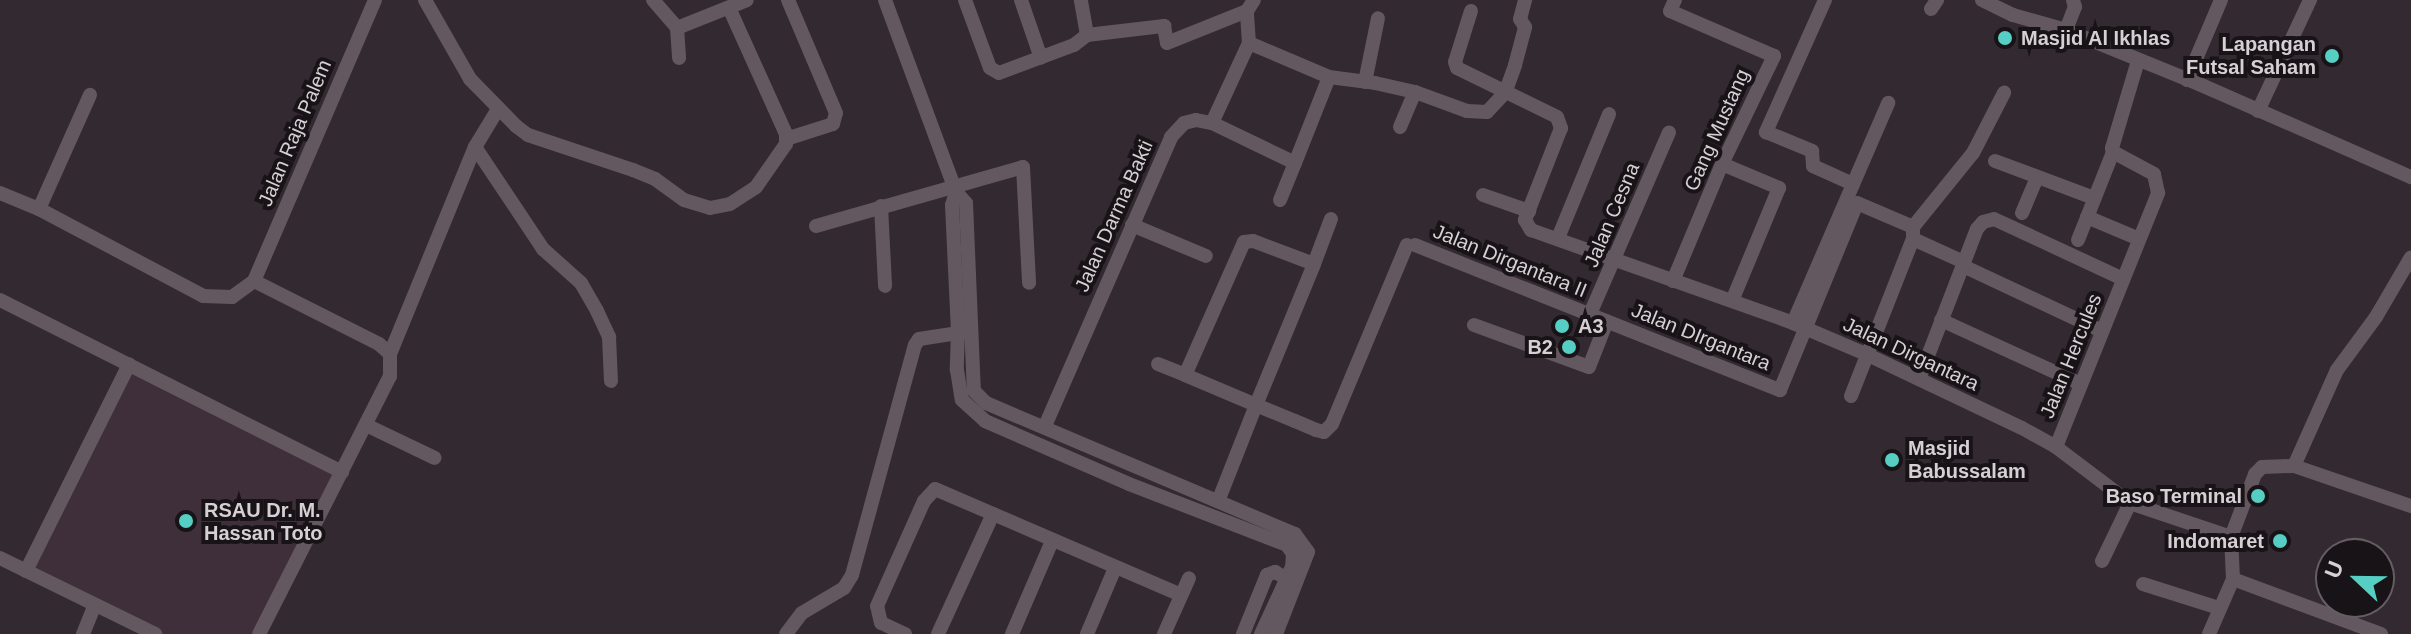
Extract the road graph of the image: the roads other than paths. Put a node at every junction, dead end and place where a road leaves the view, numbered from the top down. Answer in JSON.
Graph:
{"nodes":[{"id":1,"x":375,"y":0,"type":"edge"},
{"id":2,"x":425,"y":0,"type":"edge"},
{"id":3,"x":653,"y":0,"type":"edge"},
{"id":4,"x":747,"y":0,"type":"edge"},
{"id":5,"x":788,"y":0,"type":"edge"},
{"id":6,"x":885,"y":0,"type":"edge"},
{"id":7,"x":965,"y":0,"type":"edge"},
{"id":8,"x":1021,"y":0,"type":"edge"},
{"id":9,"x":1081,"y":0,"type":"edge"},
{"id":10,"x":1525,"y":0,"type":"edge"},
{"id":11,"x":1825,"y":0,"type":"edge"},
{"id":12,"x":1982,"y":0,"type":"edge"},
{"id":13,"x":2073,"y":0,"type":"edge"},
{"id":14,"x":2221,"y":0,"type":"edge"},
{"id":15,"x":2310,"y":0,"type":"edge"},
{"id":16,"x":1251,"y":6,"type":"edge"},
{"id":17,"x":1672,"y":6,"type":"edge"},
{"id":18,"x":729,"y":8,"type":"junction"},
{"id":19,"x":1471,"y":11,"type":"dead end"},
{"id":20,"x":1378,"y":18,"type":"dead end"},
{"id":21,"x":677,"y":28,"type":"junction"},
{"id":22,"x":2066,"y":30,"type":"junction"},
{"id":23,"x":1087,"y":35,"type":"junction"},
{"id":24,"x":1249,"y":43,"type":"junction"},
{"id":25,"x":679,"y":58,"type":"dead end"},
{"id":26,"x":1041,"y":58,"type":"junction"},
{"id":27,"x":2138,"y":61,"type":"junction"},
{"id":28,"x":1329,"y":77,"type":"junction"},
{"id":29,"x":2187,"y":80,"type":"junction"},
{"id":30,"x":1365,"y":82,"type":"junction"},
{"id":31,"x":1415,"y":92,"type":"junction"},
{"id":32,"x":1505,"y":93,"type":"junction"},
{"id":33,"x":2004,"y":93,"type":"dead end"},
{"id":34,"x":90,"y":95,"type":"dead end"},
{"id":35,"x":1888,"y":103,"type":"dead end"},
{"id":36,"x":498,"y":109,"type":"junction"},
{"id":37,"x":2258,"y":111,"type":"junction"},
{"id":38,"x":1609,"y":114,"type":"dead end"},
{"id":39,"x":1212,"y":123,"type":"junction"},
{"id":40,"x":1400,"y":127,"type":"dead end"},
{"id":41,"x":1669,"y":132,"type":"dead end"},
{"id":42,"x":786,"y":139,"type":"junction"},
{"id":43,"x":475,"y":147,"type":"junction"},
{"id":44,"x":2113,"y":152,"type":"junction"},
{"id":45,"x":1995,"y":161,"type":"dead end"},
{"id":46,"x":1295,"y":163,"type":"junction"},
{"id":47,"x":1722,"y":164,"type":"junction"},
{"id":48,"x":2037,"y":177,"type":"junction"},
{"id":49,"x":2411,"y":177,"type":"edge"},
{"id":50,"x":1853,"y":184,"type":"junction"},
{"id":51,"x":955,"y":188,"type":"junction"},
{"id":52,"x":0,"y":193,"type":"edge"},
{"id":53,"x":1483,"y":195,"type":"dead end"},
{"id":54,"x":2094,"y":198,"type":"junction"},
{"id":55,"x":1280,"y":200,"type":"dead end"},
{"id":56,"x":1850,"y":204,"type":"junction"},
{"id":57,"x":881,"y":206,"type":"junction"},
{"id":58,"x":39,"y":209,"type":"junction"},
{"id":59,"x":1529,"y":211,"type":"junction"},
{"id":60,"x":2022,"y":213,"type":"dead end"},
{"id":61,"x":2087,"y":217,"type":"junction"},
{"id":62,"x":1331,"y":219,"type":"dead end"},
{"id":63,"x":1132,"y":225,"type":"junction"},
{"id":64,"x":816,"y":226,"type":"dead end"},
{"id":65,"x":1913,"y":233,"type":"junction"},
{"id":66,"x":1558,"y":238,"type":"junction"},
{"id":67,"x":2139,"y":239,"type":"junction"},
{"id":68,"x":2078,"y":240,"type":"dead end"},
{"id":69,"x":1206,"y":256,"type":"dead end"},
{"id":70,"x":2411,"y":257,"type":"edge"},
{"id":71,"x":1616,"y":259,"type":"junction"},
{"id":72,"x":1314,"y":264,"type":"junction"},
{"id":73,"x":1964,"y":264,"type":"junction"},
{"id":74,"x":2123,"y":279,"type":"junction"},
{"id":75,"x":254,"y":281,"type":"junction"},
{"id":76,"x":1673,"y":281,"type":"junction"},
{"id":77,"x":1029,"y":283,"type":"dead end"},
{"id":78,"x":885,"y":286,"type":"dead end"},
{"id":79,"x":0,"y":300,"type":"edge"},
{"id":80,"x":1732,"y":301,"type":"junction"},
{"id":81,"x":1590,"y":314,"type":"junction"},
{"id":82,"x":1941,"y":320,"type":"junction"},
{"id":83,"x":1607,"y":321,"type":"junction"},
{"id":84,"x":1474,"y":325,"type":"dead end"},
{"id":85,"x":1799,"y":325,"type":"junction"},
{"id":86,"x":2102,"y":331,"type":"junction"},
{"id":87,"x":966,"y":332,"type":"junction"},
{"id":88,"x":390,"y":354,"type":"junction"},
{"id":89,"x":1868,"y":355,"type":"junction"},
{"id":90,"x":129,"y":364,"type":"junction"},
{"id":91,"x":1158,"y":364,"type":"dead end"},
{"id":92,"x":1185,"y":375,"type":"junction"},
{"id":93,"x":1919,"y":379,"type":"junction"},
{"id":94,"x":611,"y":381,"type":"dead end"},
{"id":95,"x":2081,"y":384,"type":"junction"},
{"id":96,"x":1851,"y":396,"type":"dead end"},
{"id":97,"x":1256,"y":405,"type":"junction"},
{"id":98,"x":366,"y":425,"type":"junction"},
{"id":99,"x":1045,"y":426,"type":"junction"},
{"id":100,"x":2056,"y":447,"type":"junction"},
{"id":101,"x":435,"y":458,"type":"dead end"},
{"id":102,"x":1137,"y":465,"type":"junction"},
{"id":103,"x":2294,"y":466,"type":"junction"},
{"id":104,"x":342,"y":472,"type":"junction"},
{"id":105,"x":1129,"y":484,"type":"junction"},
{"id":106,"x":1219,"y":499,"type":"junction"},
{"id":107,"x":2130,"y":503,"type":"junction"},
{"id":108,"x":2411,"y":506,"type":"edge"},
{"id":109,"x":993,"y":514,"type":"junction"},
{"id":110,"x":2231,"y":537,"type":"junction"},
{"id":111,"x":1052,"y":541,"type":"junction"},
{"id":112,"x":0,"y":558,"type":"edge"},
{"id":113,"x":2102,"y":561,"type":"dead end"},
{"id":114,"x":1115,"y":568,"type":"junction"},
{"id":115,"x":26,"y":571,"type":"junction"},
{"id":116,"x":1189,"y":578,"type":"dead end"},
{"id":117,"x":1286,"y":578,"type":"junction"},
{"id":118,"x":2233,"y":579,"type":"junction"},
{"id":119,"x":2143,"y":584,"type":"dead end"},
{"id":120,"x":1181,"y":595,"type":"junction"},
{"id":121,"x":95,"y":605,"type":"junction"},
{"id":122,"x":2219,"y":608,"type":"junction"},
{"id":123,"x":83,"y":634,"type":"edge"},
{"id":124,"x":155,"y":634,"type":"edge"},
{"id":125,"x":259,"y":634,"type":"edge"},
{"id":126,"x":786,"y":634,"type":"edge"},
{"id":127,"x":905,"y":634,"type":"edge"},
{"id":128,"x":938,"y":634,"type":"edge"},
{"id":129,"x":1012,"y":634,"type":"edge"},
{"id":130,"x":1087,"y":634,"type":"edge"},
{"id":131,"x":1164,"y":634,"type":"edge"},
{"id":132,"x":1243,"y":634,"type":"edge"},
{"id":133,"x":1261,"y":634,"type":"edge"},
{"id":134,"x":1276,"y":634,"type":"edge"},
{"id":135,"x":2209,"y":634,"type":"edge"},
{"id":136,"x":2381,"y":634,"type":"edge"}],
"edges":[{"from":1,"to":75,"type":"street","name":"Jalan Raja Palem"},
{"from":2,"to":36,"type":"street"},
{"from":3,"to":21,"type":"street"},
{"from":4,"to":18,"type":"street"},
{"from":5,"to":42,"type":"street"},
{"from":6,"to":51,"type":"street"},
{"from":7,"to":26,"type":"street"},
{"from":8,"to":26,"type":"street"},
{"from":9,"to":23,"type":"street"},
{"from":10,"to":32,"type":"street"},
{"from":11,"to":50,"type":"street"},
{"from":12,"to":22,"type":"street"},
{"from":13,"to":22,"type":"street"},
{"from":14,"to":29,"type":"street"},
{"from":15,"to":37,"type":"street"},
{"from":16,"to":23,"type":"street"},
{"from":16,"to":24,"type":"street"},
{"from":17,"to":47,"type":"street","name":"Gang Mustang"},
{"from":18,"to":21,"type":"street"},
{"from":18,"to":42,"type":"street"},
{"from":19,"to":32,"type":"street"},
{"from":20,"to":30,"type":"street"},
{"from":21,"to":25,"type":"street"},
{"from":22,"to":27,"type":"street"},
{"from":23,"to":26,"type":"street"},
{"from":24,"to":28,"type":"street"},
{"from":24,"to":39,"type":"street"},
{"from":27,"to":29,"type":"street"},
{"from":27,"to":44,"type":"street"},
{"from":28,"to":30,"type":"street"},
{"from":28,"to":46,"type":"street"},
{"from":29,"to":37,"type":"street"},
{"from":30,"to":31,"type":"street"},
{"from":31,"to":32,"type":"street"},
{"from":31,"to":40,"type":"street"},
{"from":32,"to":59,"type":"street"},
{"from":33,"to":65,"type":"street"},
{"from":34,"to":58,"type":"street"},
{"from":35,"to":50,"type":"street"},
{"from":36,"to":42,"type":"street"},
{"from":36,"to":43,"type":"street"},
{"from":37,"to":49,"type":"street"},
{"from":38,"to":66,"type":"street"},
{"from":39,"to":46,"type":"street"},
{"from":39,"to":63,"type":"street","name":"Jalan Darma Bakti"},
{"from":41,"to":71,"type":"street","name":"Jalan Cesna"},
{"from":43,"to":88,"type":"street"},
{"from":43,"to":94,"type":"street"},
{"from":44,"to":54,"type":"street"},
{"from":44,"to":67,"type":"street","name":"Jalan Hercules"},
{"from":45,"to":48,"type":"street"},
{"from":46,"to":55,"type":"street"},
{"from":47,"to":76,"type":"street","name":"Gang Mustang"},
{"from":47,"to":80,"type":"street"},
{"from":48,"to":54,"type":"street"},
{"from":48,"to":60,"type":"street"},
{"from":50,"to":56,"type":"street"},
{"from":51,"to":57,"type":"street"},
{"from":51,"to":77,"type":"street"},
{"from":51,"to":87,"type":"street"},
{"from":52,"to":58,"type":"street"},
{"from":53,"to":59,"type":"street"},
{"from":54,"to":61,"type":"street"},
{"from":56,"to":65,"type":"street"},
{"from":56,"to":85,"type":"street"},
{"from":57,"to":64,"type":"street"},
{"from":57,"to":78,"type":"street"},
{"from":58,"to":75,"type":"street"},
{"from":59,"to":66,"type":"street"},
{"from":61,"to":67,"type":"street"},
{"from":61,"to":68,"type":"street"},
{"from":62,"to":72,"type":"street"},
{"from":63,"to":69,"type":"street"},
{"from":63,"to":99,"type":"street","name":"Jalan Darma Bakti"},
{"from":65,"to":73,"type":"street"},
{"from":65,"to":89,"type":"street"},
{"from":66,"to":71,"type":"street","name":"Jalan Dirgantara"},
{"from":67,"to":74,"type":"street","name":"Jalan Hercules"},
{"from":70,"to":103,"type":"street"},
{"from":71,"to":76,"type":"street","name":"Jalan Dirgantara"},
{"from":71,"to":81,"type":"street","name":"Jalan Cesna"},
{"from":72,"to":92,"type":"street"},
{"from":72,"to":97,"type":"street"},
{"from":73,"to":74,"type":"street"},
{"from":73,"to":82,"type":"street"},
{"from":73,"to":86,"type":"street"},
{"from":74,"to":86,"type":"street","name":"Jalan Hercules"},
{"from":75,"to":88,"type":"street"},
{"from":76,"to":80,"type":"street","name":"Jalan Dirgantara"},
{"from":79,"to":90,"type":"street"},
{"from":80,"to":85,"type":"street","name":"Jalan Dirgantara"},
{"from":81,"to":83,"type":"street","name":"Jalan DIrgantara"},
{"from":81,"to":97,"type":"street","name":"Jalan Dirgantara II"},
{"from":82,"to":93,"type":"street"},
{"from":82,"to":95,"type":"street"},
{"from":83,"to":84,"type":"street"},
{"from":83,"to":85,"type":"street","name":"Jalan DIrgantara"},
{"from":85,"to":89,"type":"street","name":"Jalan Dirgantara"},
{"from":86,"to":95,"type":"street","name":"Jalan Hercules"},
{"from":87,"to":99,"type":"street"},
{"from":87,"to":105,"type":"street"},
{"from":87,"to":126,"type":"street"},
{"from":88,"to":98,"type":"street"},
{"from":89,"to":93,"type":"street","name":"Jalan Dirgantara"},
{"from":89,"to":96,"type":"street"},
{"from":90,"to":104,"type":"street"},
{"from":90,"to":115,"type":"street"},
{"from":91,"to":92,"type":"street"},
{"from":92,"to":97,"type":"street"},
{"from":93,"to":100,"type":"street","name":"Jalan Dirgantara"},
{"from":95,"to":100,"type":"street","name":"Jalan Hercules"},
{"from":97,"to":106,"type":"street"},
{"from":98,"to":101,"type":"street"},
{"from":98,"to":104,"type":"street"},
{"from":99,"to":102,"type":"street"},
{"from":100,"to":107,"type":"street","name":"Jalan Dirgantara"},
{"from":102,"to":105,"type":"street"},
{"from":102,"to":106,"type":"street"},
{"from":103,"to":108,"type":"street"},
{"from":103,"to":110,"type":"street"},
{"from":104,"to":125,"type":"street"},
{"from":105,"to":117,"type":"street"},
{"from":106,"to":134,"type":"street"},
{"from":107,"to":110,"type":"street","name":"Jalan Dirgantara"},
{"from":107,"to":113,"type":"street"},
{"from":109,"to":111,"type":"street"},
{"from":109,"to":127,"type":"street"},
{"from":109,"to":128,"type":"street"},
{"from":110,"to":118,"type":"street"},
{"from":111,"to":114,"type":"street"},
{"from":111,"to":129,"type":"street"},
{"from":112,"to":115,"type":"street"},
{"from":114,"to":120,"type":"street"},
{"from":114,"to":130,"type":"street"},
{"from":115,"to":121,"type":"street"},
{"from":116,"to":120,"type":"street"},
{"from":117,"to":132,"type":"street"},
{"from":117,"to":133,"type":"street"},
{"from":118,"to":122,"type":"street"},
{"from":118,"to":136,"type":"street"},
{"from":119,"to":122,"type":"street"},
{"from":120,"to":131,"type":"street"},
{"from":121,"to":123,"type":"street"},
{"from":121,"to":124,"type":"street"},
{"from":122,"to":135,"type":"street"}]}
